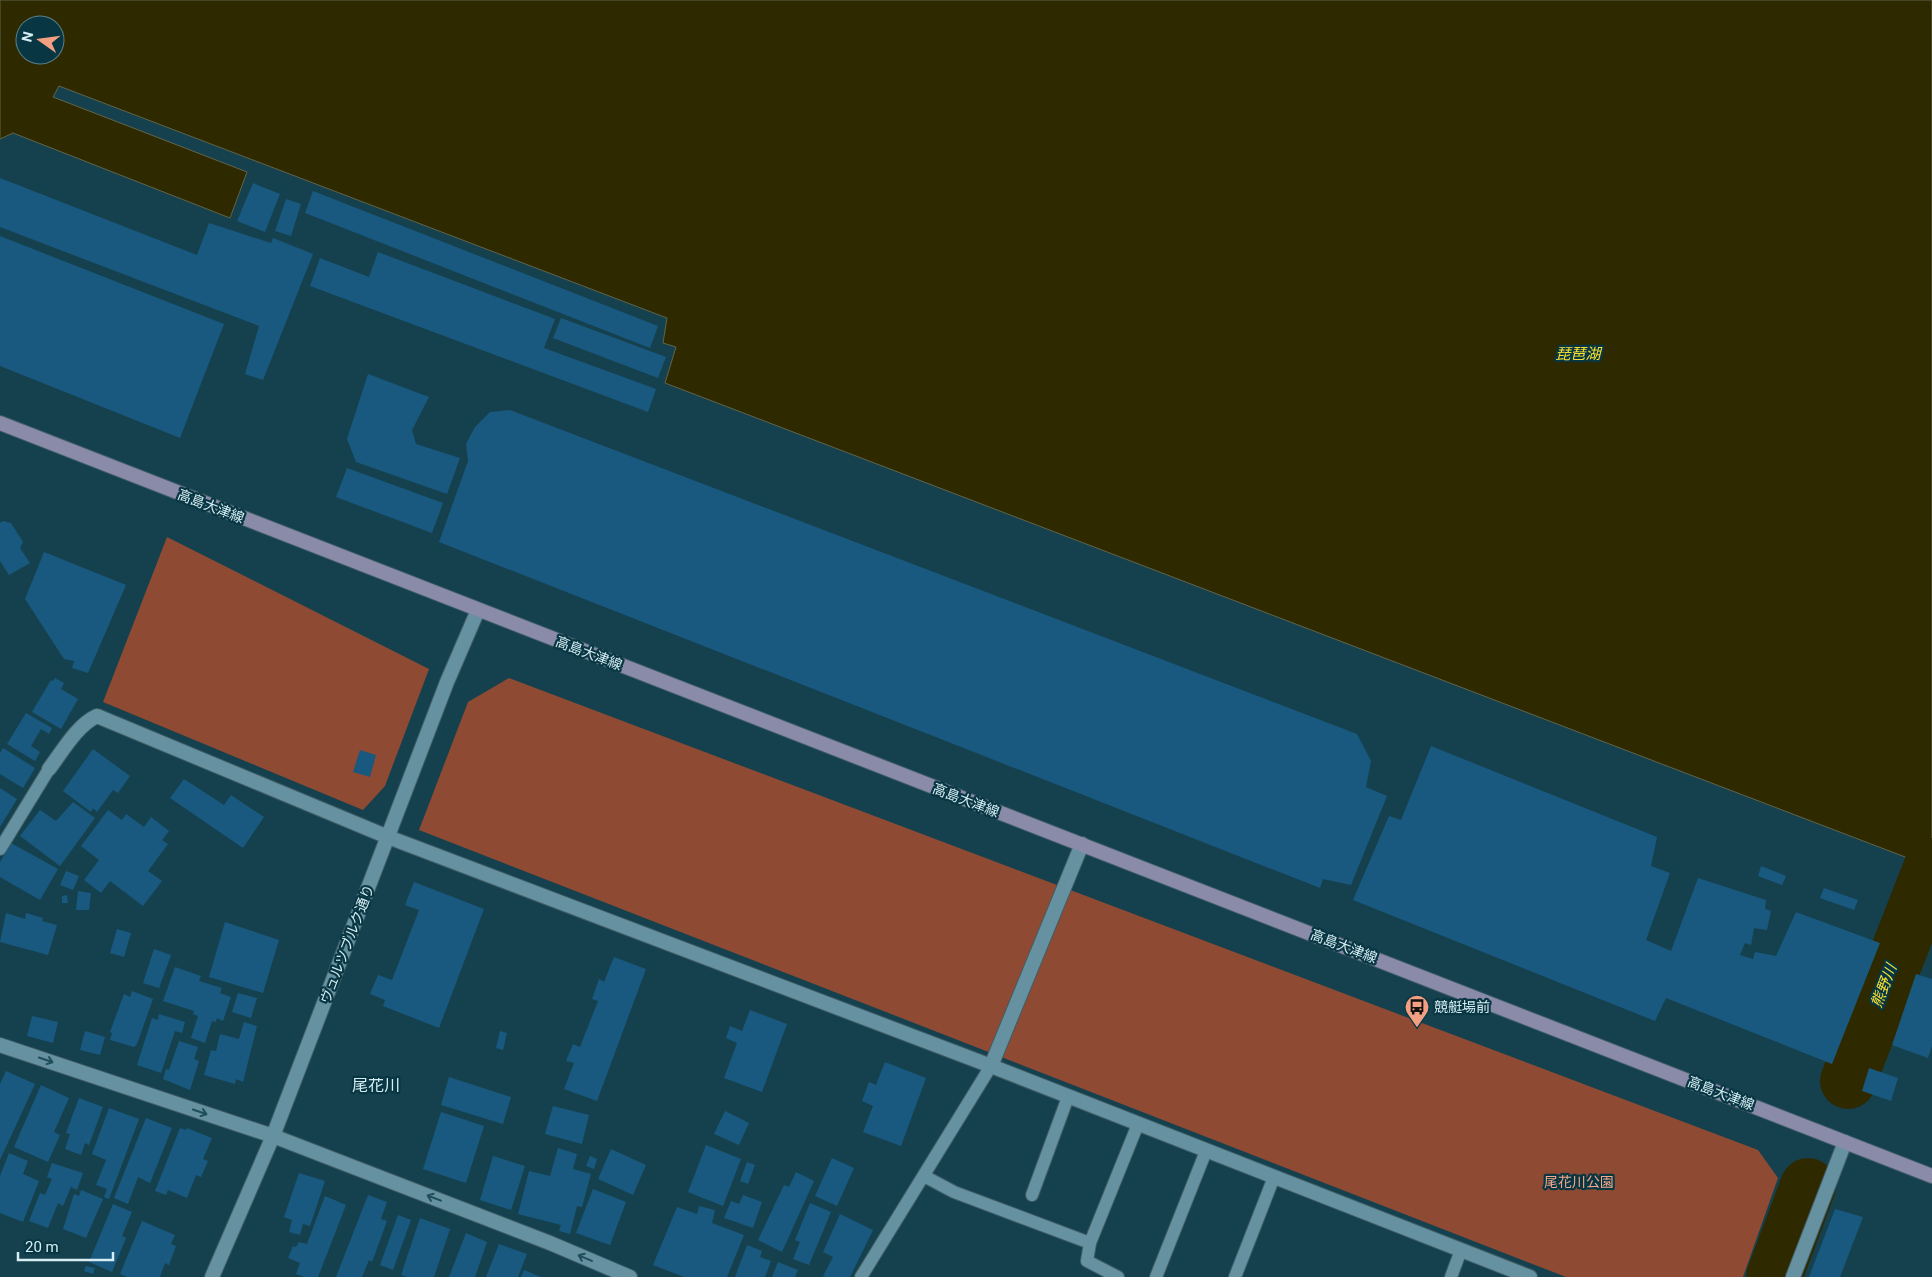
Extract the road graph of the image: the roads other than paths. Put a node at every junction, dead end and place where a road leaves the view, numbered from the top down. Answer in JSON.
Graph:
{"nodes":[{"id":1,"x":0,"y":424,"type":"edge"},
{"id":2,"x":478,"y":610,"type":"junction"},
{"id":3,"x":49,"y":769,"type":"joint"},
{"id":4,"x":388,"y":836,"type":"junction"},
{"id":5,"x":1082,"y":844,"type":"junction"},
{"id":6,"x":0,"y":849,"type":"edge"},
{"id":7,"x":0,"y":1045,"type":"edge"},
{"id":8,"x":991,"y":1066,"type":"junction"},
{"id":9,"x":1068,"y":1097,"type":"junction"},
{"id":10,"x":1138,"y":1124,"type":"junction"},
{"id":11,"x":273,"y":1136,"type":"junction"},
{"id":12,"x":1845,"y":1142,"type":"junction"},
{"id":13,"x":1206,"y":1151,"type":"junction"},
{"id":14,"x":924,"y":1176,"type":"junction"},
{"id":15,"x":1274,"y":1177,"type":"junction"},
{"id":16,"x":1931,"y":1179,"type":"edge"},
{"id":17,"x":1032,"y":1195,"type":"dead end"},
{"id":18,"x":1090,"y":1243,"type":"junction"},
{"id":19,"x":1461,"y":1250,"type":"junction"},
{"id":20,"x":1516,"y":1274,"type":"edge"},
{"id":21,"x":212,"y":1277,"type":"edge"},
{"id":22,"x":630,"y":1277,"type":"edge"},
{"id":23,"x":861,"y":1277,"type":"edge"},
{"id":24,"x":1118,"y":1277,"type":"edge"},
{"id":25,"x":1156,"y":1277,"type":"edge"},
{"id":26,"x":1235,"y":1277,"type":"edge"},
{"id":27,"x":1451,"y":1277,"type":"edge"},
{"id":28,"x":1530,"y":1277,"type":"edge"},
{"id":29,"x":1793,"y":1277,"type":"edge"}],
"edges":[{"from":1,"to":2,"type":"main road","name":"高島大津線"},
{"from":2,"to":4,"type":"street","name":"ヴュルツブルク通り"},
{"from":2,"to":5,"type":"main road","name":"高島大津線"},
{"from":3,"to":4,"type":"street"},
{"from":3,"to":6,"type":"lane"},
{"from":4,"to":8,"type":"street"},
{"from":4,"to":11,"type":"street","name":"ヴュルツブルク通り"},
{"from":5,"to":8,"type":"street"},
{"from":5,"to":12,"type":"main road","name":"高島大津線"},
{"from":7,"to":11,"type":"street","one_way":true},
{"from":8,"to":9,"type":"street"},
{"from":8,"to":14,"type":"lane"},
{"from":9,"to":10,"type":"street"},
{"from":9,"to":17,"type":"lane"},
{"from":10,"to":13,"type":"street"},
{"from":10,"to":18,"type":"lane"},
{"from":11,"to":21,"type":"street","name":"ヴュルツブルク通り"},
{"from":22,"to":11,"type":"street","one_way":true},
{"from":12,"to":16,"type":"main road","name":"高島大津線"},
{"from":12,"to":29,"type":"street"},
{"from":13,"to":15,"type":"street"},
{"from":13,"to":25,"type":"lane"},
{"from":14,"to":18,"type":"lane"},
{"from":14,"to":23,"type":"lane"},
{"from":15,"to":19,"type":"street"},
{"from":15,"to":26,"type":"lane"},
{"from":18,"to":24,"type":"lane"},
{"from":19,"to":20,"type":"street"},
{"from":19,"to":27,"type":"lane"},
{"from":20,"to":28,"type":"street"}]}
